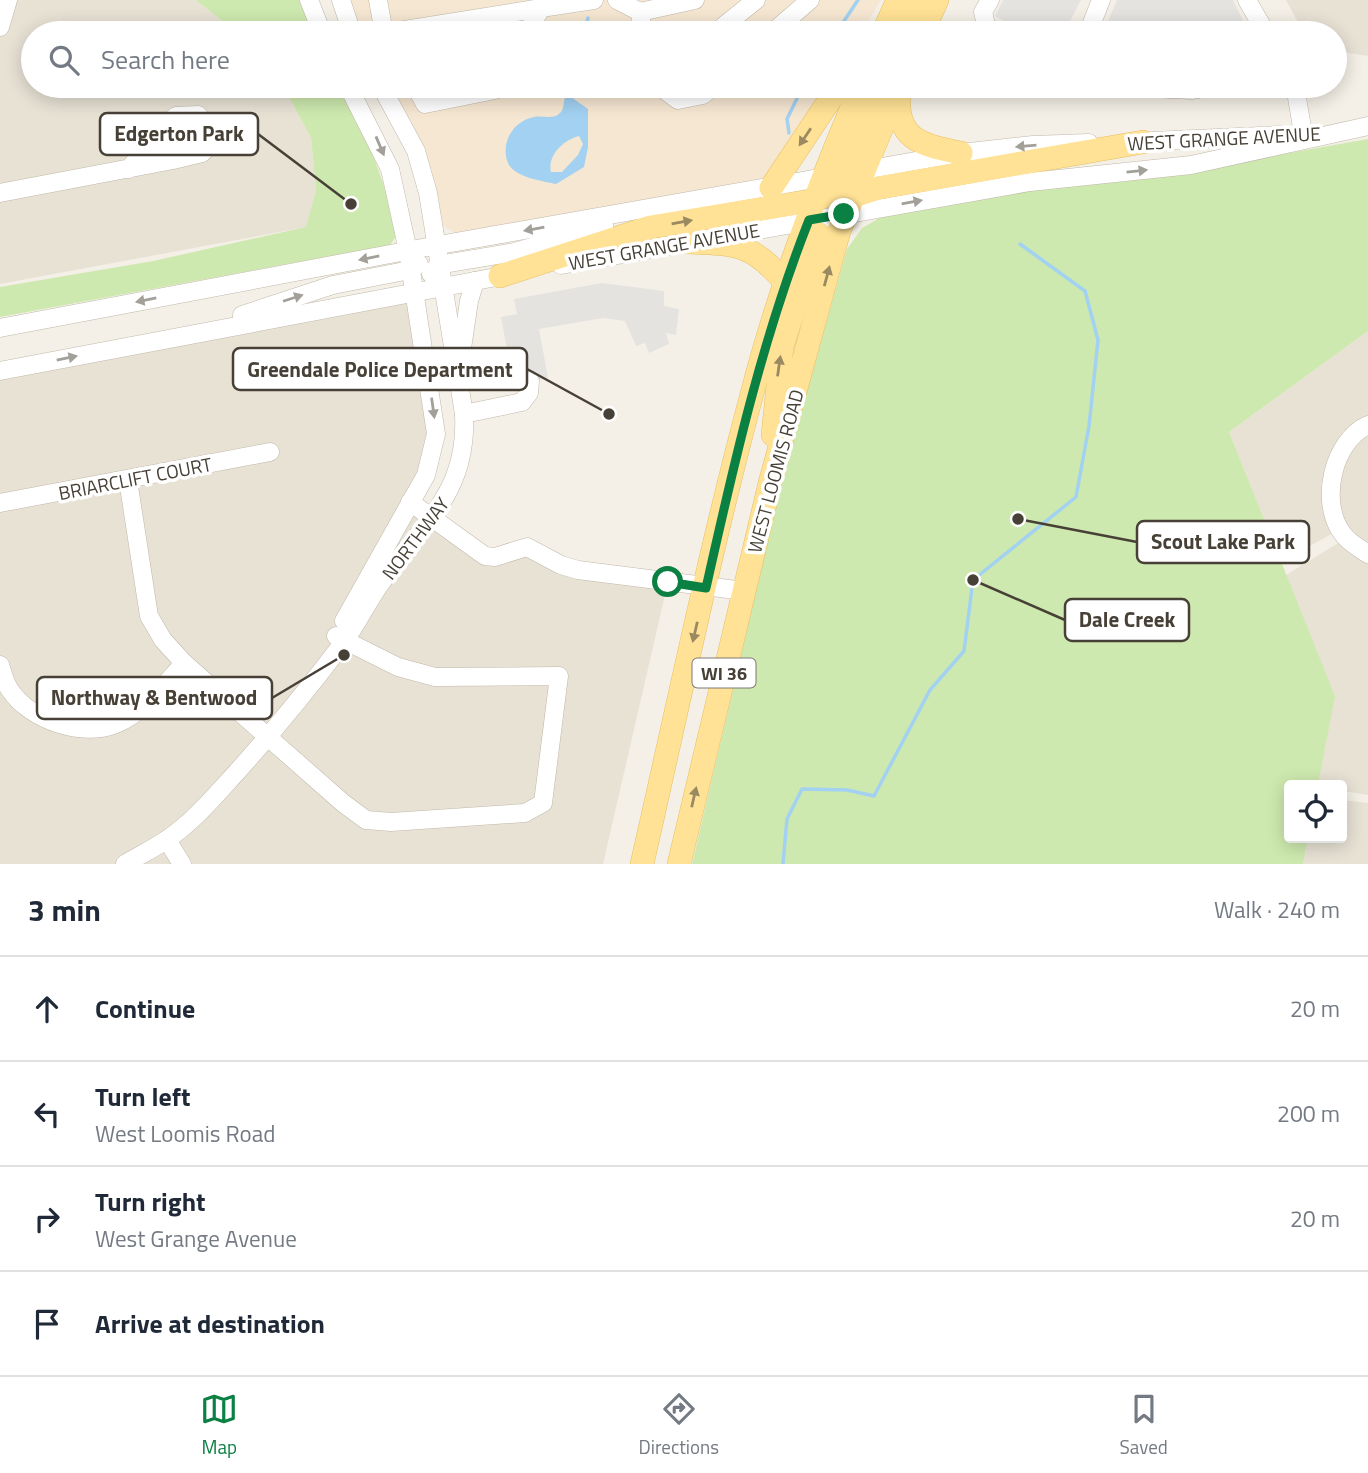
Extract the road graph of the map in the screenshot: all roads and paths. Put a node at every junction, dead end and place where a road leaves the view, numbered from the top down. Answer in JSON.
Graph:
{"nodes":[{"id":1,"x":8,"y":0,"type":"edge"},
{"id":2,"x":309,"y":0,"type":"edge"},
{"id":3,"x":341,"y":0,"type":"edge"},
{"id":4,"x":378,"y":0,"type":"edge"},
{"id":5,"x":594,"y":0,"type":"edge"},
{"id":6,"x":617,"y":0,"type":"edge"},
{"id":7,"x":695,"y":0,"type":"edge"},
{"id":8,"x":756,"y":0,"type":"edge"},
{"id":9,"x":810,"y":0,"type":"edge"},
{"id":10,"x":937,"y":0,"type":"edge"},
{"id":11,"x":990,"y":0,"type":"edge"},
{"id":12,"x":1101,"y":0,"type":"edge"},
{"id":13,"x":1247,"y":0,"type":"edge"},
{"id":14,"x":903,"y":2,"type":"edge"},
{"id":15,"x":541,"y":8,"type":"junction"},
{"id":16,"x":640,"y":12,"type":"junction"},
{"id":17,"x":317,"y":21,"type":"edge"},
{"id":18,"x":348,"y":21,"type":"edge"},
{"id":19,"x":382,"y":21,"type":"edge"},
{"id":20,"x":460,"y":21,"type":"edge"},
{"id":21,"x":534,"y":21,"type":"edge"},
{"id":22,"x":641,"y":21,"type":"edge"},
{"id":23,"x":730,"y":21,"type":"edge"},
{"id":24,"x":786,"y":21,"type":"edge"},
{"id":25,"x":886,"y":21,"type":"edge"},
{"id":26,"x":891,"y":21,"type":"edge"},
{"id":27,"x":902,"y":21,"type":"edge"},
{"id":28,"x":927,"y":21,"type":"edge"},
{"id":29,"x":985,"y":21,"type":"edge"},
{"id":30,"x":1093,"y":21,"type":"edge"},
{"id":31,"x":1258,"y":21,"type":"edge"},
{"id":32,"x":0,"y":27,"type":"edge"},
{"id":33,"x":354,"y":98,"type":"edge"},
{"id":34,"x":390,"y":98,"type":"edge"},
{"id":35,"x":422,"y":98,"type":"edge"},
{"id":36,"x":455,"y":98,"type":"edge"},
{"id":37,"x":831,"y":98,"type":"edge"},
{"id":38,"x":858,"y":98,"type":"edge"},
{"id":39,"x":874,"y":98,"type":"edge"},
{"id":40,"x":892,"y":98,"type":"edge"},
{"id":41,"x":899,"y":98,"type":"edge"},
{"id":42,"x":1296,"y":98,"type":"edge"},
{"id":43,"x":1368,"y":126,"type":"edge"},
{"id":44,"x":1304,"y":136,"type":"junction"},
{"id":45,"x":1143,"y":142,"type":"junction"},
{"id":46,"x":961,"y":153,"type":"junction"},
{"id":47,"x":129,"y":169,"type":"dead end"},
{"id":48,"x":771,"y":188,"type":"junction"},
{"id":49,"x":1,"y":189,"type":"edge"},
{"id":50,"x":835,"y":196,"type":"junction"},
{"id":51,"x":665,"y":206,"type":"junction"},
{"id":52,"x":687,"y":242,"type":"junction"},
{"id":53,"x":436,"y":246,"type":"junction"},
{"id":54,"x":408,"y":251,"type":"junction"},
{"id":55,"x":439,"y":265,"type":"junction"},
{"id":56,"x":410,"y":270,"type":"junction"},
{"id":57,"x":500,"y":276,"type":"junction"},
{"id":58,"x":475,"y":281,"type":"junction"},
{"id":59,"x":785,"y":282,"type":"junction"},
{"id":60,"x":441,"y":287,"type":"junction"},
{"id":61,"x":414,"y":292,"type":"junction"},
{"id":62,"x":0,"y":328,"type":"edge"},
{"id":63,"x":182,"y":336,"type":"junction"},
{"id":64,"x":0,"y":370,"type":"edge"},
{"id":65,"x":530,"y":381,"type":"dead end"},
{"id":66,"x":460,"y":383,"type":"junction"},
{"id":67,"x":464,"y":414,"type":"junction"},
{"id":68,"x":1368,"y":425,"type":"edge"},
{"id":69,"x":270,"y":453,"type":"dead end"},
{"id":70,"x":128,"y":480,"type":"junction"},
{"id":71,"x":410,"y":502,"type":"junction"},
{"id":72,"x":0,"y":503,"type":"edge"},
{"id":73,"x":432,"y":520,"type":"junction"},
{"id":74,"x":1368,"y":554,"type":"edge"},
{"id":75,"x":706,"y":588,"type":"junction"},
{"id":76,"x":744,"y":591,"type":"junction"},
{"id":77,"x":340,"y":639,"type":"junction"},
{"id":78,"x":184,"y":663,"type":"junction"},
{"id":79,"x":0,"y":665,"type":"edge"},
{"id":80,"x":270,"y":736,"type":"junction"},
{"id":81,"x":167,"y":840,"type":"junction"},
{"id":82,"x":125,"y":864,"type":"edge"},
{"id":83,"x":183,"y":864,"type":"edge"},
{"id":84,"x":642,"y":864,"type":"edge"},
{"id":85,"x":679,"y":864,"type":"edge"}],
"edges":[{"from":1,"to":32,"type":"street"},
{"from":2,"to":17,"type":"street"},
{"from":3,"to":18,"type":"street"},
{"from":4,"to":19,"type":"street"},
{"from":5,"to":15,"type":"street"},
{"from":6,"to":16,"type":"street"},
{"from":7,"to":16,"type":"street"},
{"from":8,"to":23,"type":"street"},
{"from":9,"to":24,"type":"street"},
{"from":10,"to":28,"type":"main road"},
{"from":11,"to":29,"type":"street"},
{"from":12,"to":30,"type":"street"},
{"from":13,"to":31,"type":"street"},
{"from":14,"to":25,"type":"main road"},
{"from":14,"to":26,"type":"main road"},
{"from":14,"to":27,"type":"main road"},
{"from":15,"to":20,"type":"street"},
{"from":15,"to":21,"type":"street"},
{"from":16,"to":22,"type":"street"},
{"from":33,"to":54,"type":"street","name":"NORTHWAY","one_way":true},
{"from":34,"to":53,"type":"street","name":"NORTHWAY"},
{"from":35,"to":36,"type":"street"},
{"from":37,"to":48,"type":"main road","one_way":true},
{"from":38,"to":50,"type":"main road","name":"WEST LOOMIS ROAD","number":"WI 36"},
{"from":39,"to":50,"type":"main road"},
{"from":40,"to":50,"type":"main road","name":"WEST LOOMIS ROAD","number":"WI 36"},
{"from":41,"to":46,"type":"main road"},
{"from":42,"to":44,"type":"street"},
{"from":43,"to":44,"type":"street","name":"WEST GRANGE AVENUE"},
{"from":44,"to":45,"type":"street","name":"WEST GRANGE AVENUE"},
{"from":50,"to":44,"type":"street","name":"WEST GRANGE AVENUE","one_way":true},
{"from":45,"to":46,"type":"street","name":"WEST GRANGE AVENUE","one_way":true},
{"from":45,"to":50,"type":"main road"},
{"from":46,"to":50,"type":"street","name":"WEST GRANGE AVENUE"},
{"from":47,"to":49,"type":"street"},
{"from":48,"to":50,"type":"street","name":"WEST GRANGE AVENUE"},
{"from":48,"to":51,"type":"street","name":"WEST GRANGE AVENUE"},
{"from":50,"to":52,"type":"street","name":"WEST GRANGE AVENUE"},
{"from":57,"to":50,"type":"main road","one_way":true},
{"from":50,"to":59,"type":"main road","name":"WEST LOOMIS ROAD","number":"WI 36"},
{"from":76,"to":50,"type":"main road","name":"WEST LOOMIS ROAD","number":"WI 36","one_way":true},
{"from":51,"to":53,"type":"street","name":"WEST GRANGE AVENUE","one_way":true},
{"from":51,"to":55,"type":"street"},
{"from":52,"to":57,"type":"street","name":"WEST GRANGE AVENUE"},
{"from":52,"to":59,"type":"main road"},
{"from":53,"to":54,"type":"street","name":"WEST GRANGE AVENUE"},
{"from":53,"to":55,"type":"street","name":"NORTHWAY"},
{"from":53,"to":56,"type":"street"},
{"from":54,"to":56,"type":"street","name":"NORTHWAY"},
{"from":54,"to":62,"type":"street","name":"WEST GRANGE AVENUE","one_way":true},
{"from":55,"to":60,"type":"street","name":"NORTHWAY"},
{"from":55,"to":61,"type":"street"},
{"from":56,"to":61,"type":"street","name":"NORTHWAY"},
{"from":63,"to":56,"type":"street","one_way":true},
{"from":57,"to":58,"type":"street","name":"WEST GRANGE AVENUE"},
{"from":58,"to":60,"type":"street","name":"WEST GRANGE AVENUE"},
{"from":58,"to":66,"type":"street"},
{"from":59,"to":75,"type":"main road","name":"WEST LOOMIS ROAD","number":"WI 36"},
{"from":60,"to":61,"type":"street","name":"WEST GRANGE AVENUE"},
{"from":60,"to":66,"type":"street","name":"NORTHWAY"},
{"from":61,"to":63,"type":"street","name":"WEST GRANGE AVENUE"},
{"from":61,"to":71,"type":"street","name":"NORTHWAY","one_way":true},
{"from":64,"to":63,"type":"street","name":"WEST GRANGE AVENUE","one_way":true},
{"from":65,"to":67,"type":"street"},
{"from":66,"to":67,"type":"street","name":"NORTHWAY"},
{"from":67,"to":73,"type":"street","name":"NORTHWAY"},
{"from":68,"to":74,"type":"street"},
{"from":69,"to":70,"type":"street","name":"BRIARCLIFT COURT"},
{"from":70,"to":72,"type":"street","name":"BRIARCLIFT COURT"},
{"from":70,"to":78,"type":"street"},
{"from":71,"to":73,"type":"street"},
{"from":71,"to":77,"type":"street","name":"NORTHWAY"},
{"from":73,"to":75,"type":"street"},
{"from":73,"to":77,"type":"street","name":"NORTHWAY"},
{"from":75,"to":76,"type":"street"},
{"from":75,"to":84,"type":"main road","name":"WEST LOOMIS ROAD","number":"WI 36","one_way":true},
{"from":85,"to":76,"type":"main road","name":"WEST LOOMIS ROAD","number":"WI 36","one_way":true},
{"from":77,"to":80,"type":"street","name":"NORTHWAY"},
{"from":77,"to":80,"type":"street"},
{"from":78,"to":79,"type":"street"},
{"from":78,"to":80,"type":"street"},
{"from":80,"to":81,"type":"street","name":"NORTHWAY"},
{"from":81,"to":82,"type":"street","name":"NORTHWAY"},
{"from":81,"to":83,"type":"street"}]}
